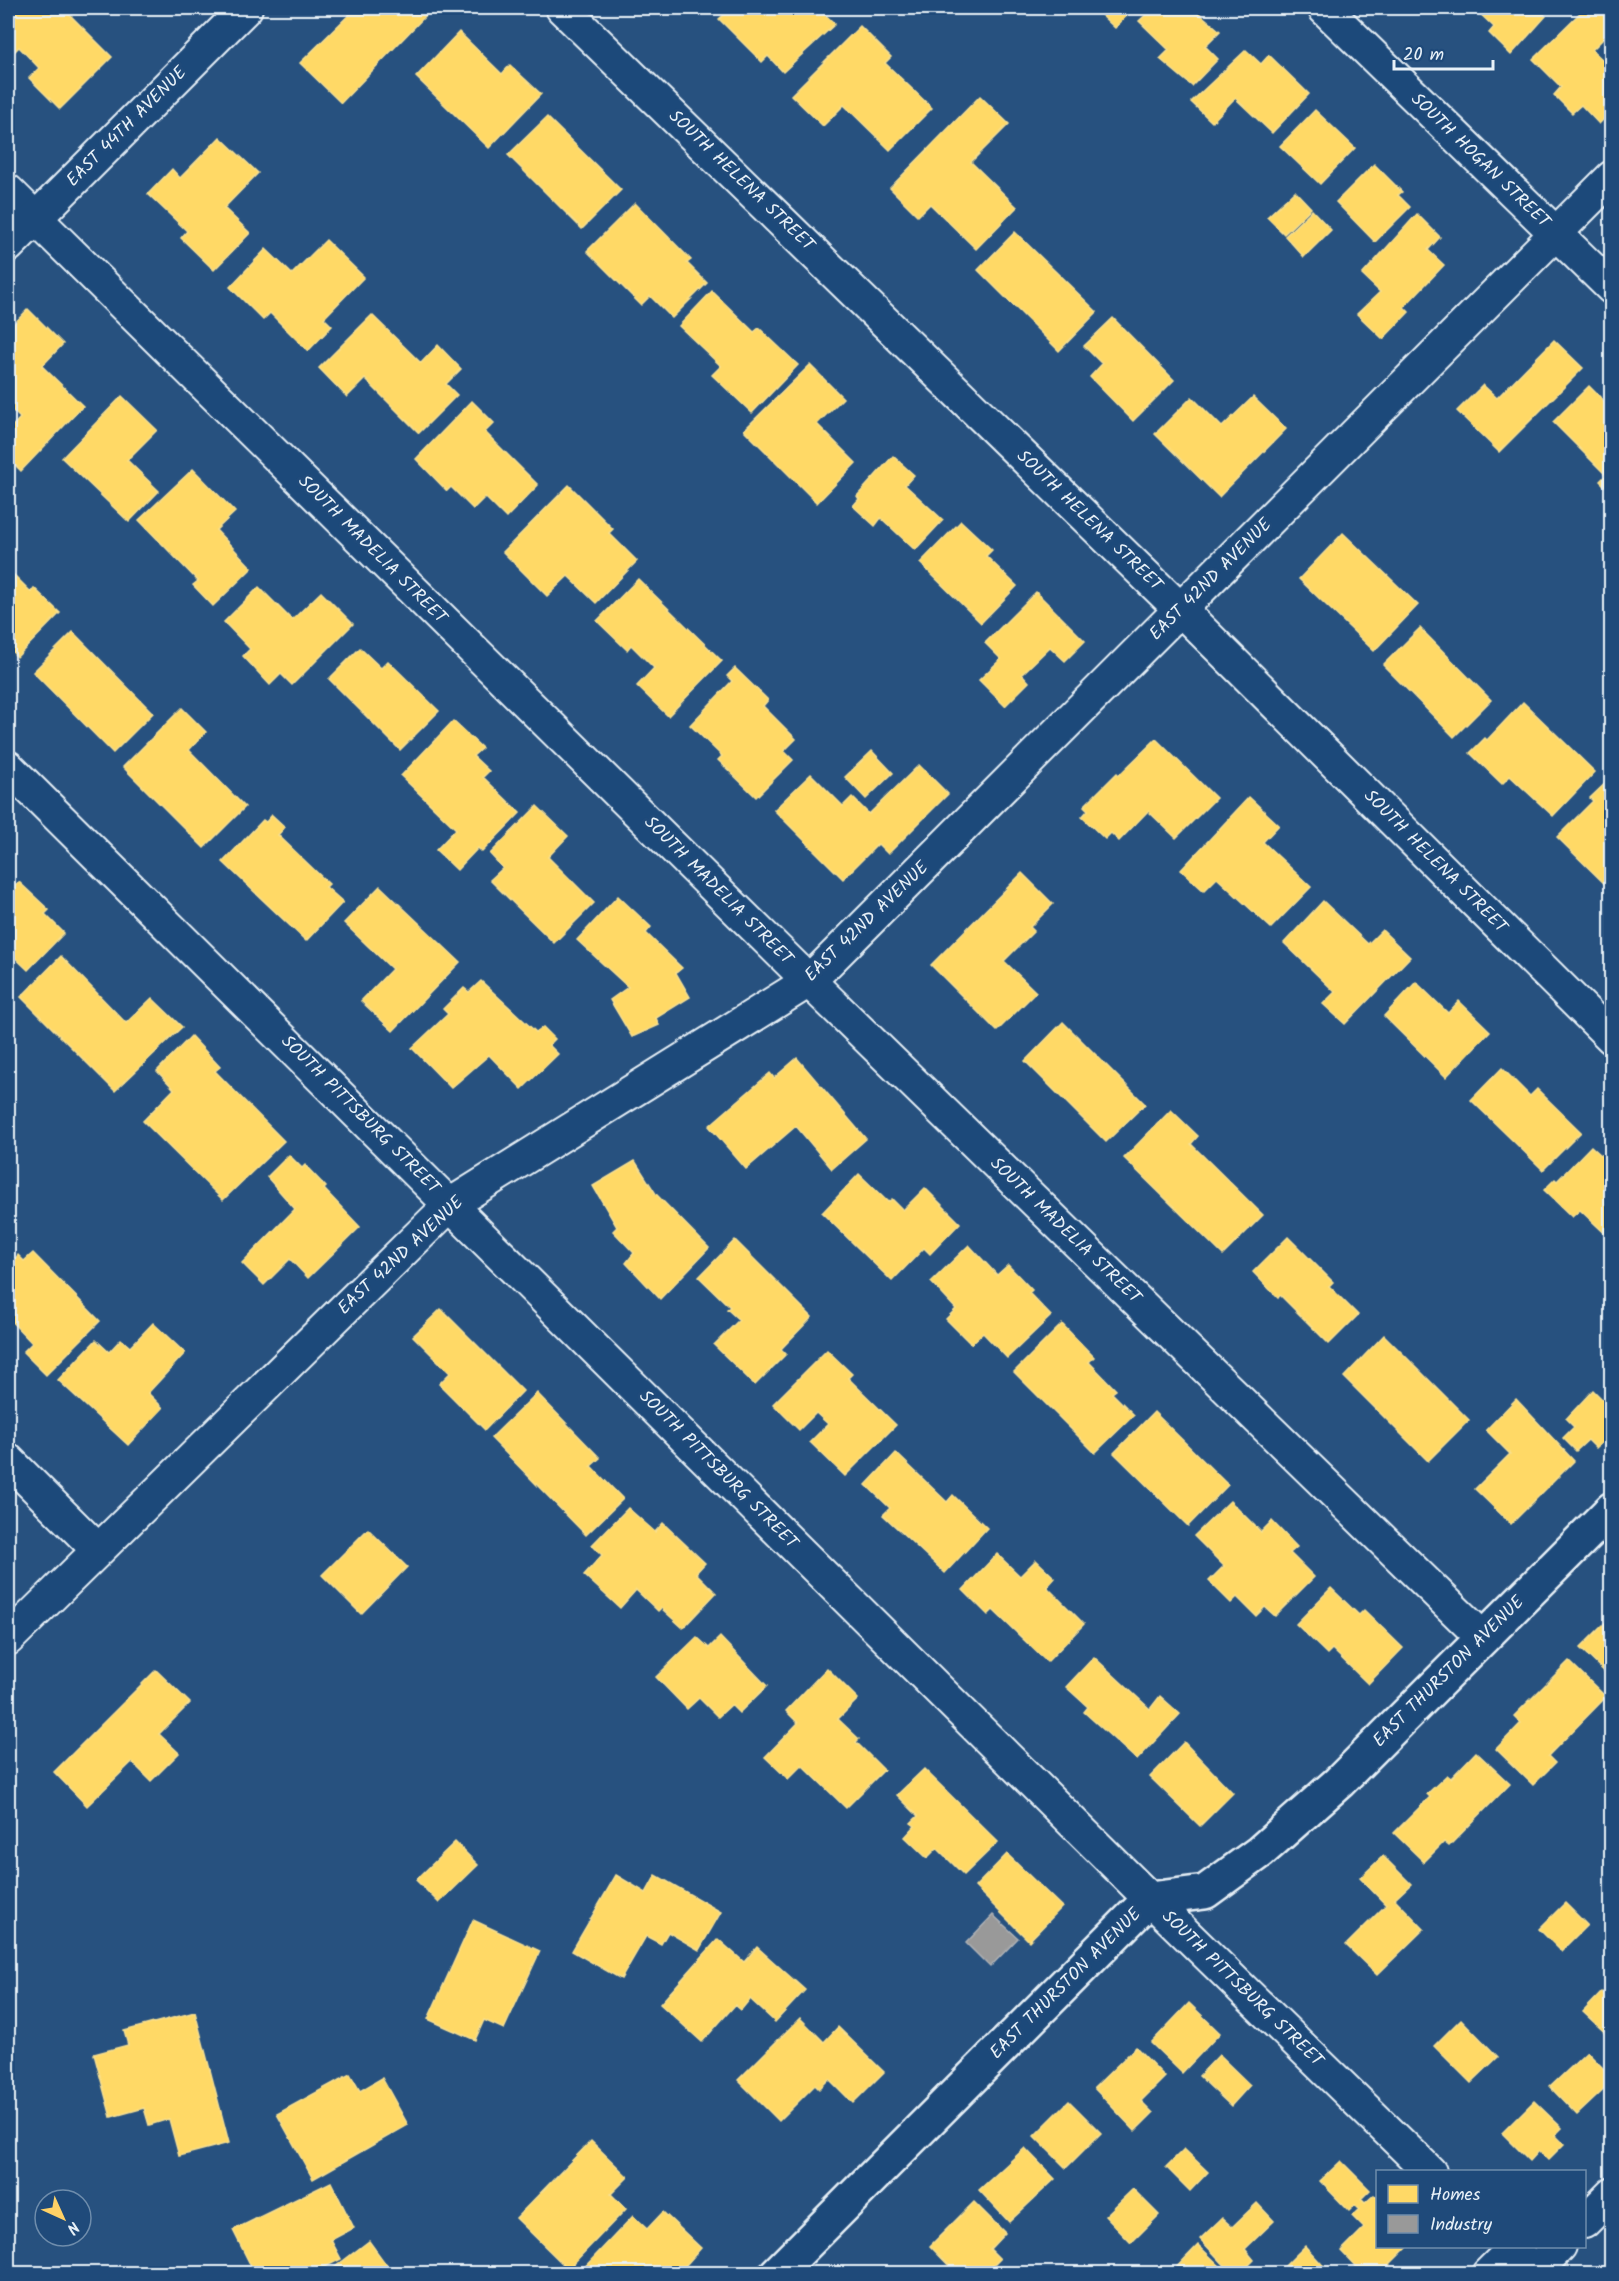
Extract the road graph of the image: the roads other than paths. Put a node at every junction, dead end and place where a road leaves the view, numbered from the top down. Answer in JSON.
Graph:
{"nodes":[{"id":1,"x":246,"y":8,"type":"edge"},
{"id":2,"x":562,"y":8,"type":"edge"},
{"id":3,"x":1324,"y":8,"type":"edge"},
{"id":4,"x":1611,"y":177,"type":"edge"},
{"id":5,"x":8,"y":191,"type":"edge"},
{"id":6,"x":36,"y":218,"type":"junction"},
{"id":7,"x":1556,"y":234,"type":"junction"},
{"id":8,"x":8,"y":246,"type":"edge"},
{"id":9,"x":1611,"y":288,"type":"edge"},
{"id":10,"x":1181,"y":610,"type":"junction"},
{"id":11,"x":8,"y":767,"type":"edge"},
{"id":12,"x":809,"y":981,"type":"junction"},
{"id":13,"x":1611,"y":1038,"type":"edge"},
{"id":14,"x":451,"y":1204,"type":"junction"},
{"id":15,"x":8,"y":1460,"type":"edge"},
{"id":16,"x":1611,"y":1509,"type":"edge"},
{"id":17,"x":97,"y":1549,"type":"junction"},
{"id":18,"x":1483,"y":1638,"type":"junction"},
{"id":19,"x":8,"y":1639,"type":"edge"},
{"id":20,"x":1150,"y":1899,"type":"junction"},
{"id":21,"x":1428,"y":2170,"type":"edge"},
{"id":22,"x":1611,"y":2194,"type":"edge"},
{"id":23,"x":1586,"y":2220,"type":"edge"},
{"id":24,"x":1510,"y":2248,"type":"edge"},
{"id":25,"x":1559,"y":2248,"type":"edge"},
{"id":26,"x":1535,"y":2273,"type":"edge"},
{"id":27,"x":776,"y":2274,"type":"edge"},
{"id":28,"x":1488,"y":2274,"type":"edge"}],
"edges":[{"from":1,"to":6,"type":"street","name":"EAST 44TH AVENUE"},
{"from":2,"to":10,"type":"street","name":"SOUTH HELENA STREET"},
{"from":3,"to":7,"type":"street","name":"SOUTH HOGAN STREET"},
{"from":4,"to":7,"type":"street","name":"EAST 42ND AVENUE"},
{"from":5,"to":6,"type":"street","name":"SOUTH MADELIA STREET"},
{"from":6,"to":8,"type":"street","name":"EAST 44TH AVENUE"},
{"from":6,"to":12,"type":"street","name":"SOUTH MADELIA STREET"},
{"from":7,"to":9,"type":"street","name":"SOUTH HOGAN STREET"},
{"from":7,"to":10,"type":"street","name":"EAST 42ND AVENUE"},
{"from":10,"to":12,"type":"street","name":"EAST 42ND AVENUE"},
{"from":10,"to":13,"type":"street","name":"SOUTH HELENA STREET"},
{"from":11,"to":14,"type":"street","name":"SOUTH PITTSBURG STREET"},
{"from":12,"to":14,"type":"street","name":"EAST 42ND AVENUE"},
{"from":12,"to":18,"type":"street","name":"SOUTH MADELIA STREET"},
{"from":14,"to":17,"type":"street","name":"EAST 42ND AVENUE"},
{"from":14,"to":20,"type":"street","name":"SOUTH PITTSBURG STREET"},
{"from":15,"to":17,"type":"street"},
{"from":16,"to":18,"type":"street","name":"EAST THURSTON AVENUE"},
{"from":17,"to":19,"type":"street","name":"EAST 42ND AVENUE"},
{"from":18,"to":20,"type":"street","name":"EAST THURSTON AVENUE"},
{"from":20,"to":21,"type":"street","name":"SOUTH PITTSBURG STREET"},
{"from":20,"to":27,"type":"street","name":"EAST THURSTON AVENUE"},
{"from":22,"to":23,"type":"street"},
{"from":24,"to":26,"type":"street"},
{"from":24,"to":28,"type":"street"},
{"from":25,"to":26,"type":"street"}]}
